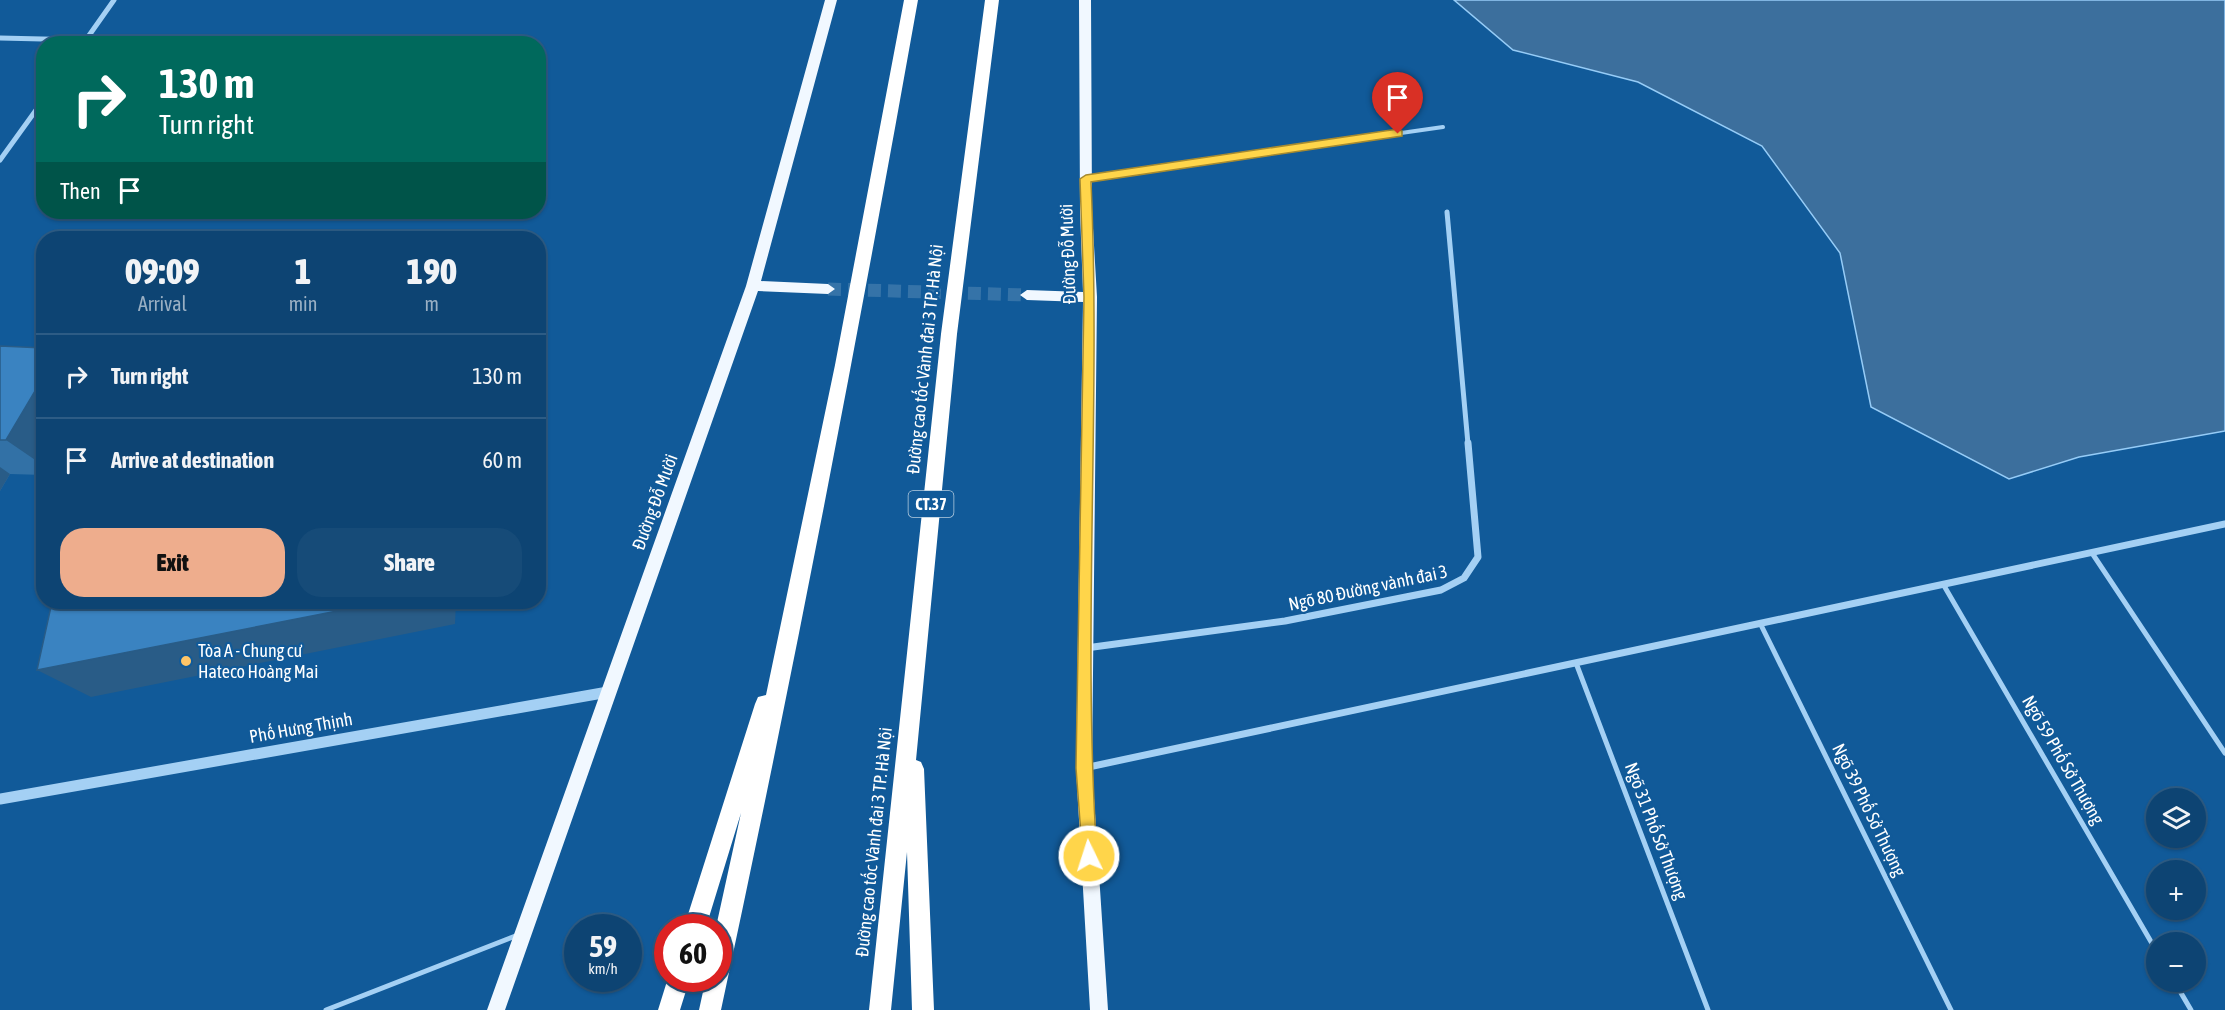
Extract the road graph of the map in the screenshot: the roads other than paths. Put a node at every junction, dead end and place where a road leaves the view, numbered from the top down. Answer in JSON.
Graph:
{"nodes":[{"id":1,"x":114,"y":0,"type":"edge"},
{"id":2,"x":831,"y":0,"type":"edge"},
{"id":3,"x":911,"y":0,"type":"edge"},
{"id":4,"x":992,"y":0,"type":"edge"},
{"id":5,"x":1085,"y":0,"type":"edge"},
{"id":6,"x":88,"y":36,"type":"edge"},
{"id":7,"x":0,"y":38,"type":"edge"},
{"id":8,"x":36,"y":40,"type":"edge"},
{"id":9,"x":36,"y":110,"type":"edge"},
{"id":10,"x":1443,"y":127,"type":"dead end"},
{"id":11,"x":0,"y":160,"type":"edge"},
{"id":12,"x":1086,"y":179,"type":"junction"},
{"id":13,"x":1447,"y":213,"type":"dead end"},
{"id":14,"x":753,"y":286,"type":"junction"},
{"id":15,"x":828,"y":289,"type":"tunnel mouth"},
{"id":16,"x":1027,"y":295,"type":"tunnel mouth"},
{"id":17,"x":1090,"y":297,"type":"junction"},
{"id":18,"x":2225,"y":524,"type":"edge"},
{"id":19,"x":2092,"y":553,"type":"junction"},
{"id":20,"x":1943,"y":584,"type":"junction"},
{"id":21,"x":798,"y":599,"type":"junction"},
{"id":22,"x":1760,"y":623,"type":"junction"},
{"id":23,"x":1086,"y":648,"type":"junction"},
{"id":24,"x":1576,"y":663,"type":"junction"},
{"id":25,"x":608,"y":692,"type":"junction"},
{"id":26,"x":911,"y":701,"type":"junction"},
{"id":27,"x":2225,"y":753,"type":"edge"},
{"id":28,"x":1084,"y":768,"type":"junction"},
{"id":29,"x":0,"y":799,"type":"edge"},
{"id":30,"x":699,"y":914,"type":"edge"},
{"id":31,"x":730,"y":914,"type":"edge"},
{"id":32,"x":524,"y":932,"type":"junction"},
{"id":33,"x":2146,"y":933,"type":"edge"},
{"id":34,"x":675,"y":992,"type":"edge"},
{"id":35,"x":714,"y":992,"type":"edge"},
{"id":36,"x":2180,"y":992,"type":"edge"},
{"id":37,"x":326,"y":1010,"type":"edge"},
{"id":38,"x":496,"y":1010,"type":"edge"},
{"id":39,"x":669,"y":1010,"type":"edge"},
{"id":40,"x":710,"y":1010,"type":"edge"},
{"id":41,"x":880,"y":1010,"type":"edge"},
{"id":42,"x":923,"y":1010,"type":"edge"},
{"id":43,"x":1099,"y":1010,"type":"edge"},
{"id":44,"x":1708,"y":1010,"type":"edge"},
{"id":45,"x":1951,"y":1010,"type":"edge"},
{"id":46,"x":2191,"y":1010,"type":"edge"}],
"edges":[{"from":1,"to":6,"type":"street"},
{"from":2,"to":14,"type":"main road","name":"Đường Đỗ Mười"},
{"from":3,"to":21,"type":"highway"},
{"from":4,"to":26,"type":"highway","name":"Đường cao tốc Vành đai 3 TP. Hà Nội","number":"CT.37"},
{"from":5,"to":12,"type":"main road","name":"Đường Đỗ Mười"},
{"from":7,"to":8,"type":"street"},
{"from":9,"to":11,"type":"street"},
{"from":10,"to":12,"type":"lane"},
{"from":12,"to":17,"type":"main road","name":"Đường Đỗ Mười"},
{"from":13,"to":23,"type":"street","name":"Ngõ 80 Đường vành đai 3"},
{"from":14,"to":15,"type":"main road"},
{"from":14,"to":25,"type":"main road","name":"Đường Đỗ Mười"},
{"from":16,"to":17,"type":"main road"},
{"from":17,"to":23,"type":"main road","name":"Đường Đỗ Mười"},
{"from":18,"to":19,"type":"street"},
{"from":19,"to":20,"type":"street"},
{"from":19,"to":27,"type":"lane"},
{"from":20,"to":22,"type":"street"},
{"from":20,"to":33,"type":"lane","name":"Ngõ 59 Phố Sở Thượng"},
{"from":21,"to":30,"type":"highway"},
{"from":21,"to":31,"type":"highway"},
{"from":22,"to":24,"type":"street"},
{"from":22,"to":45,"type":"lane","name":"Ngõ 39 Phố Sở Thượng"},
{"from":23,"to":28,"type":"main road","name":"Đường Đỗ Mười"},
{"from":24,"to":28,"type":"street"},
{"from":24,"to":44,"type":"lane","name":"Ngõ 31 Phố Sở Thượng"},
{"from":25,"to":29,"type":"street","name":"Phố Hưng Thịnh"},
{"from":25,"to":32,"type":"main road","name":"Đường Đỗ Mười"},
{"from":26,"to":41,"type":"highway","name":"Đường cao tốc Vành đai 3 TP. Hà Nội","number":"CT.37"},
{"from":26,"to":42,"type":"highway"},
{"from":28,"to":43,"type":"main road","name":"Đường Đỗ Mười"},
{"from":32,"to":37,"type":"lane"},
{"from":32,"to":38,"type":"main road","name":"Đường Đỗ Mười"},
{"from":34,"to":39,"type":"highway"},
{"from":35,"to":40,"type":"highway"},
{"from":36,"to":46,"type":"lane"}]}
